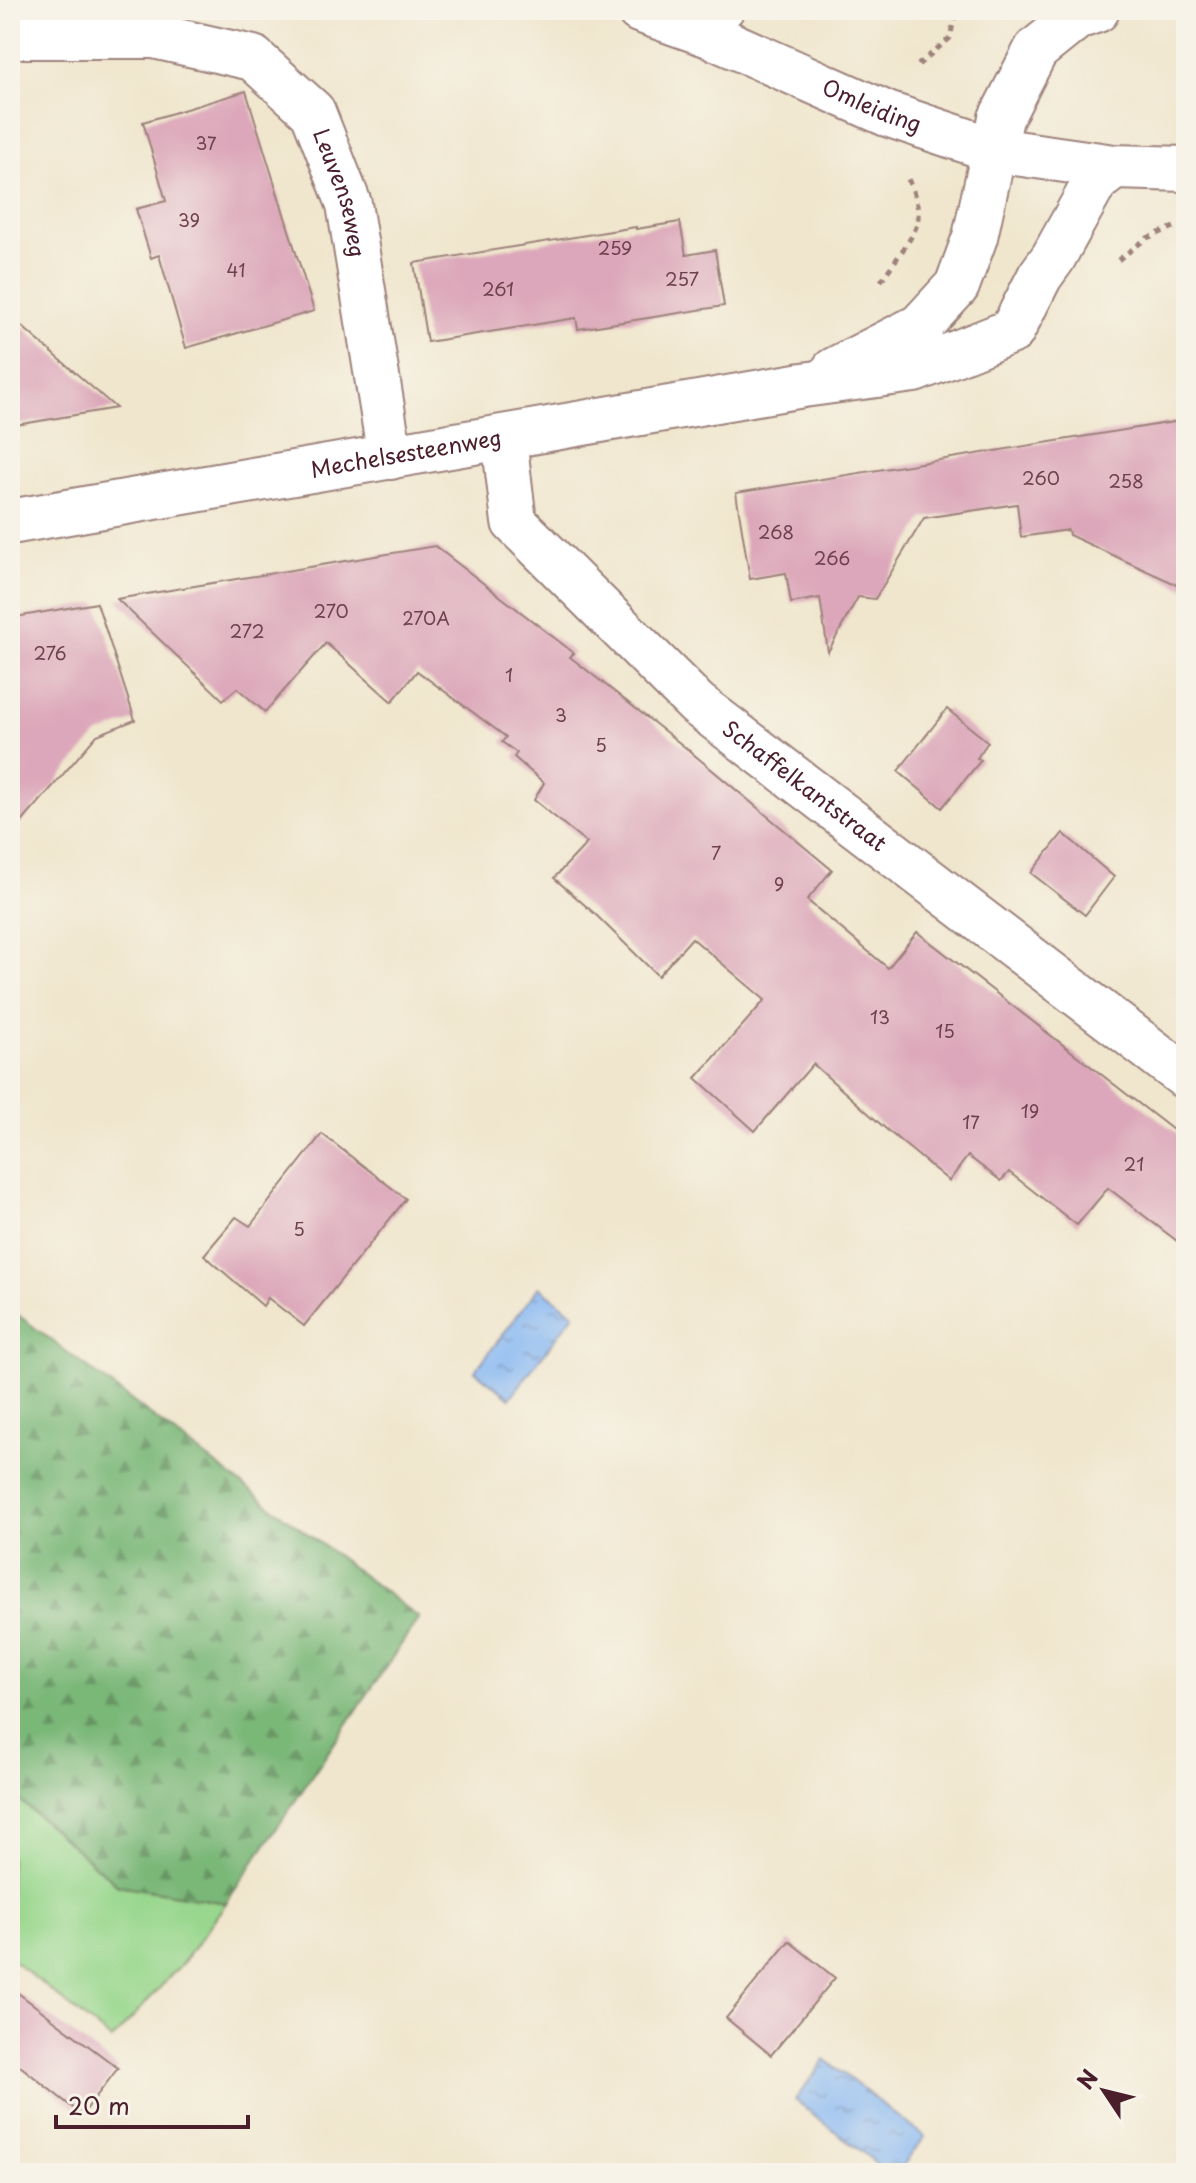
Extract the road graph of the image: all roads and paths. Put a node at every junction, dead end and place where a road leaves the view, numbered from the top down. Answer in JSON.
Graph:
{"nodes":[{"id":1,"x":639,"y":10,"type":"edge"},
{"id":2,"x":1097,"y":10,"type":"edge"},
{"id":3,"x":718,"y":22,"type":"edge"},
{"id":4,"x":10,"y":36,"type":"edge"},
{"id":5,"x":994,"y":150,"type":"junction"},
{"id":6,"x":1114,"y":167,"type":"junction"},
{"id":7,"x":1186,"y":169,"type":"edge"},
{"id":8,"x":803,"y":385,"type":"junction"},
{"id":9,"x":504,"y":438,"type":"junction"},
{"id":10,"x":390,"y":457,"type":"junction"},
{"id":11,"x":10,"y":522,"type":"edge"},
{"id":12,"x":1186,"y":1077,"type":"edge"}],
"edges":[{"from":1,"to":3,"type":"street","name":"Omleiding"},
{"from":2,"to":5,"type":"street","name":"Mechelsesteenweg"},
{"from":3,"to":5,"type":"street","name":"Omleiding"},
{"from":4,"to":10,"type":"street","name":"Leuvenseweg"},
{"from":5,"to":6,"type":"street","name":"Omleiding"},
{"from":5,"to":8,"type":"street","name":"Mechelsesteenweg"},
{"from":6,"to":7,"type":"street"},
{"from":6,"to":8,"type":"street","name":"Mechelsesteenweg"},
{"from":8,"to":9,"type":"street","name":"Mechelsesteenweg"},
{"from":9,"to":10,"type":"street","name":"Mechelsesteenweg"},
{"from":9,"to":12,"type":"street","name":"Schaffelkantstraat"},
{"from":10,"to":11,"type":"street","name":"Mechelsesteenweg"}]}
